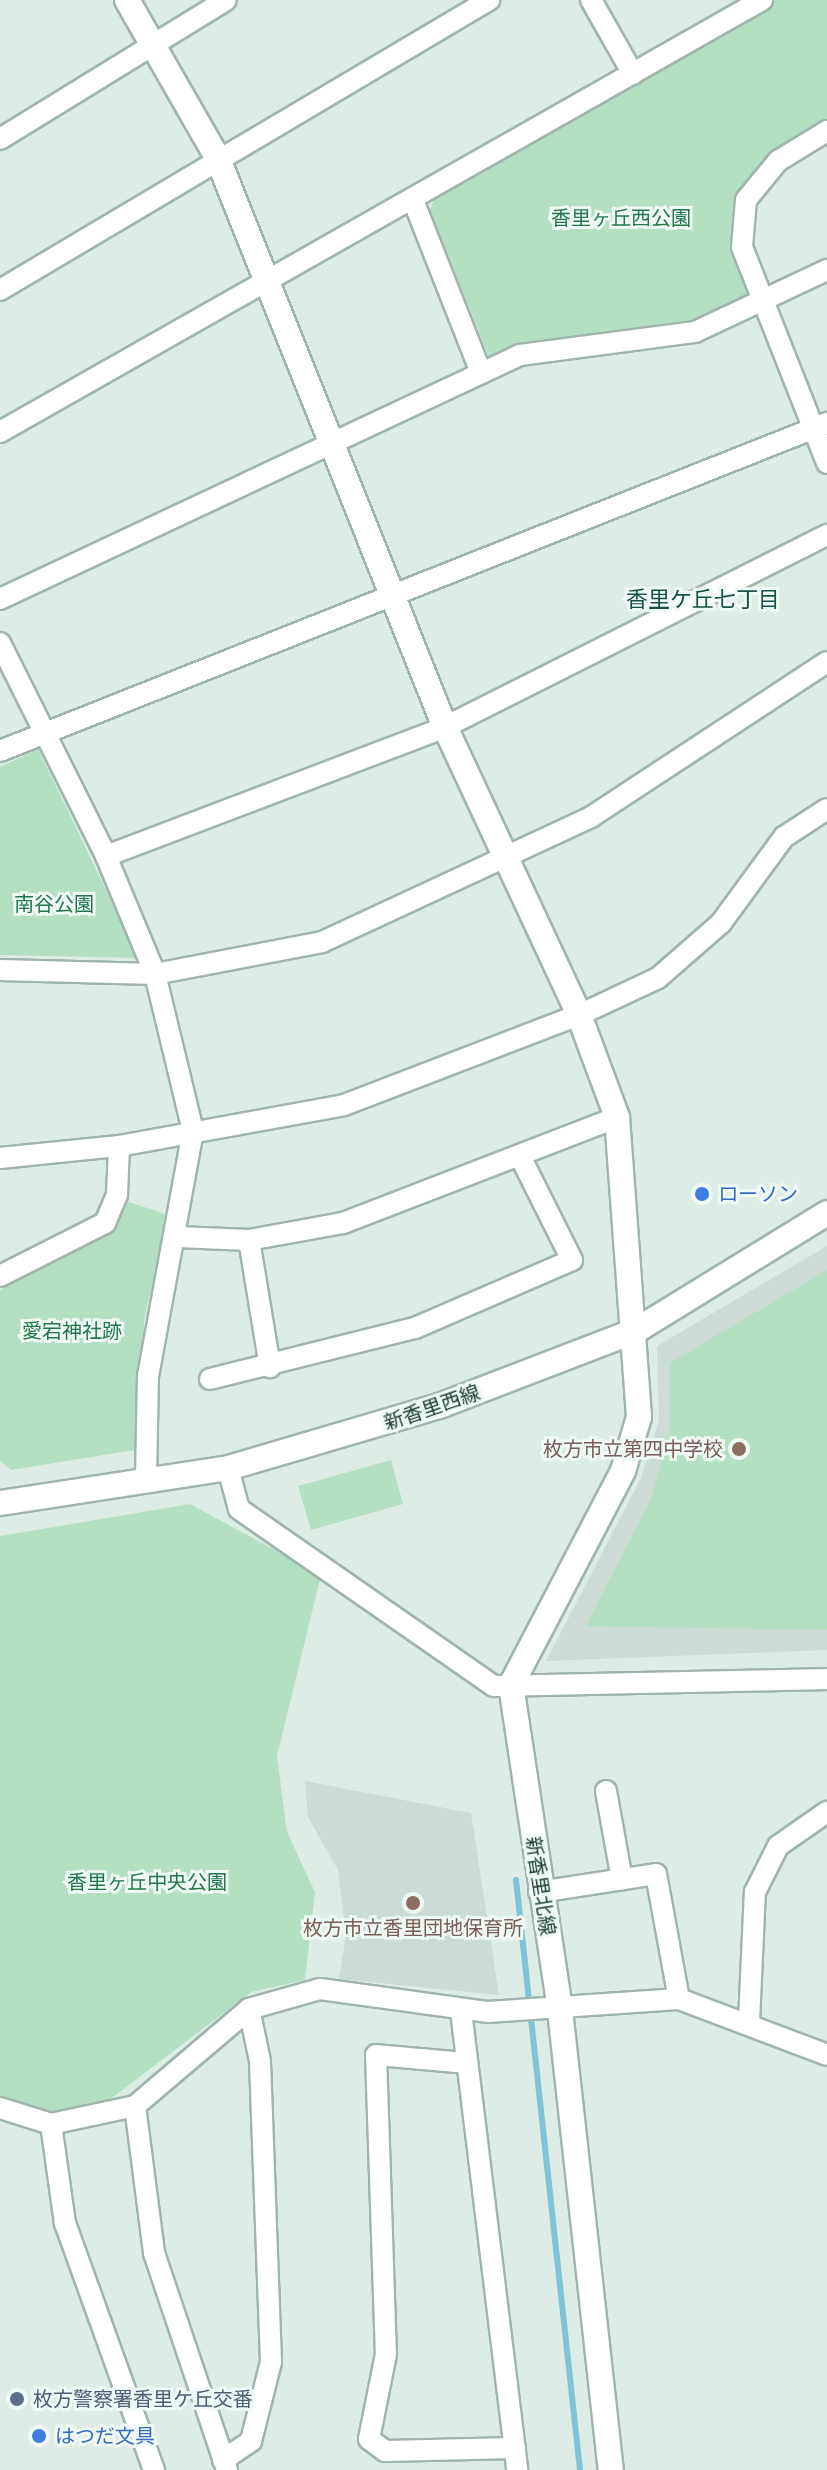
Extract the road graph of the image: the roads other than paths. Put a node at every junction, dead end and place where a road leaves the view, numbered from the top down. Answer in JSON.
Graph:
{"nodes":[{"id":1,"x":127,"y":0,"type":"edge"},
{"id":2,"x":226,"y":0,"type":"edge"},
{"id":3,"x":489,"y":0,"type":"edge"},
{"id":4,"x":591,"y":0,"type":"edge"},
{"id":5,"x":762,"y":0,"type":"edge"},
{"id":6,"x":155,"y":44,"type":"junction"},
{"id":7,"x":633,"y":74,"type":"junction"},
{"id":8,"x":827,"y":131,"type":"edge"},
{"id":9,"x":0,"y":139,"type":"edge"},
{"id":10,"x":218,"y":159,"type":"junction"},
{"id":11,"x":413,"y":200,"type":"junction"},
{"id":12,"x":827,"y":270,"type":"edge"},
{"id":13,"x":267,"y":283,"type":"junction"},
{"id":14,"x":0,"y":290,"type":"edge"},
{"id":15,"x":761,"y":305,"type":"junction"},
{"id":16,"x":481,"y":373,"type":"junction"},
{"id":17,"x":820,"y":426,"type":"edge"},
{"id":18,"x":0,"y":432,"type":"edge"},
{"id":19,"x":329,"y":442,"type":"junction"},
{"id":20,"x":827,"y":463,"type":"edge"},
{"id":21,"x":827,"y":535,"type":"edge"},
{"id":22,"x":391,"y":593,"type":"junction"},
{"id":23,"x":0,"y":599,"type":"edge"},
{"id":24,"x":0,"y":643,"type":"edge"},
{"id":25,"x":827,"y":662,"type":"edge"},
{"id":26,"x":445,"y":727,"type":"junction"},
{"id":27,"x":46,"y":730,"type":"junction"},
{"id":28,"x":0,"y":751,"type":"edge"},
{"id":29,"x":827,"y":809,"type":"edge"},
{"id":30,"x":106,"y":856,"type":"junction"},
{"id":31,"x":504,"y":857,"type":"junction"},
{"id":32,"x":0,"y":970,"type":"edge"},
{"id":33,"x":155,"y":974,"type":"junction"},
{"id":34,"x":579,"y":1015,"type":"junction"},
{"id":35,"x":617,"y":1117,"type":"junction"},
{"id":36,"x":193,"y":1131,"type":"junction"},
{"id":37,"x":119,"y":1146,"type":"junction"},
{"id":38,"x":0,"y":1158,"type":"edge"},
{"id":39,"x":521,"y":1158,"type":"junction"},
{"id":40,"x":827,"y":1213,"type":"edge"},
{"id":41,"x":178,"y":1237,"type":"junction"},
{"id":42,"x":249,"y":1240,"type":"junction"},
{"id":43,"x":0,"y":1276,"type":"edge"},
{"id":44,"x":637,"y":1330,"type":"junction"},
{"id":45,"x":270,"y":1367,"type":"junction"},
{"id":46,"x":210,"y":1379,"type":"dead end"},
{"id":47,"x":228,"y":1468,"type":"junction"},
{"id":48,"x":146,"y":1479,"type":"junction"},
{"id":49,"x":0,"y":1503,"type":"edge"},
{"id":50,"x":827,"y":1679,"type":"edge"},
{"id":51,"x":511,"y":1685,"type":"junction"},
{"id":52,"x":606,"y":1791,"type":"dead end"},
{"id":53,"x":827,"y":1812,"type":"edge"},
{"id":54,"x":622,"y":1880,"type":"junction"},
{"id":55,"x":539,"y":1892,"type":"junction"},
{"id":56,"x":679,"y":1999,"type":"junction"},
{"id":57,"x":249,"y":2009,"type":"junction"},
{"id":58,"x":552,"y":2010,"type":"junction"},
{"id":59,"x":461,"y":2011,"type":"junction"},
{"id":60,"x":749,"y":2022,"type":"junction"},
{"id":61,"x":827,"y":2055,"type":"edge"},
{"id":62,"x":466,"y":2063,"type":"junction"},
{"id":63,"x":135,"y":2106,"type":"junction"},
{"id":64,"x":0,"y":2108,"type":"edge"},
{"id":65,"x":51,"y":2124,"type":"junction"},
{"id":66,"x":515,"y":2448,"type":"junction"},
{"id":67,"x":225,"y":2465,"type":"edge"},
{"id":68,"x":154,"y":2470,"type":"edge"},
{"id":69,"x":517,"y":2470,"type":"edge"},
{"id":70,"x":611,"y":2470,"type":"edge"}],
"edges":[{"from":1,"to":6,"type":"street"},
{"from":2,"to":6,"type":"street"},
{"from":3,"to":10,"type":"street"},
{"from":4,"to":7,"type":"street"},
{"from":5,"to":7,"type":"street"},
{"from":6,"to":9,"type":"street"},
{"from":6,"to":10,"type":"street"},
{"from":7,"to":11,"type":"street"},
{"from":8,"to":15,"type":"street"},
{"from":10,"to":13,"type":"street"},
{"from":10,"to":14,"type":"street"},
{"from":11,"to":13,"type":"street"},
{"from":11,"to":16,"type":"street"},
{"from":12,"to":15,"type":"street"},
{"from":13,"to":18,"type":"street"},
{"from":13,"to":19,"type":"street"},
{"from":15,"to":16,"type":"street"},
{"from":15,"to":17,"type":"street"},
{"from":16,"to":19,"type":"street"},
{"from":17,"to":20,"type":"street"},
{"from":17,"to":22,"type":"street"},
{"from":19,"to":22,"type":"street"},
{"from":19,"to":23,"type":"street"},
{"from":21,"to":26,"type":"street"},
{"from":22,"to":26,"type":"street"},
{"from":22,"to":27,"type":"street"},
{"from":24,"to":27,"type":"street"},
{"from":25,"to":31,"type":"street"},
{"from":26,"to":30,"type":"street"},
{"from":26,"to":31,"type":"street"},
{"from":27,"to":28,"type":"street"},
{"from":27,"to":30,"type":"street"},
{"from":29,"to":34,"type":"street"},
{"from":30,"to":33,"type":"street"},
{"from":31,"to":33,"type":"street"},
{"from":31,"to":34,"type":"street"},
{"from":32,"to":33,"type":"street"},
{"from":33,"to":36,"type":"street"},
{"from":34,"to":35,"type":"street"},
{"from":34,"to":36,"type":"street"},
{"from":35,"to":39,"type":"street"},
{"from":35,"to":44,"type":"street"},
{"from":36,"to":37,"type":"street"},
{"from":36,"to":41,"type":"street"},
{"from":37,"to":38,"type":"street"},
{"from":37,"to":43,"type":"street"},
{"from":39,"to":42,"type":"street"},
{"from":39,"to":45,"type":"street"},
{"from":40,"to":44,"type":"street","name":"新香里西線"},
{"from":41,"to":42,"type":"street"},
{"from":41,"to":48,"type":"street"},
{"from":42,"to":45,"type":"street"},
{"from":44,"to":47,"type":"street","name":"新香里西線"},
{"from":44,"to":51,"type":"street"},
{"from":45,"to":46,"type":"street"},
{"from":47,"to":48,"type":"street","name":"新香里西線"},
{"from":47,"to":51,"type":"street"},
{"from":48,"to":49,"type":"street","name":"新香里西線"},
{"from":50,"to":51,"type":"street"},
{"from":51,"to":55,"type":"street","name":"新香里北線"},
{"from":52,"to":54,"type":"street"},
{"from":53,"to":60,"type":"street"},
{"from":54,"to":55,"type":"street"},
{"from":54,"to":56,"type":"street"},
{"from":55,"to":58,"type":"street","name":"新香里北線"},
{"from":56,"to":58,"type":"street"},
{"from":56,"to":60,"type":"street"},
{"from":57,"to":59,"type":"street"},
{"from":57,"to":63,"type":"street"},
{"from":57,"to":67,"type":"street"},
{"from":58,"to":59,"type":"street"},
{"from":58,"to":70,"type":"street","name":"新香里北線"},
{"from":59,"to":62,"type":"street"},
{"from":60,"to":61,"type":"street"},
{"from":62,"to":66,"type":"street"},
{"from":62,"to":66,"type":"street"},
{"from":63,"to":65,"type":"street"},
{"from":63,"to":67,"type":"street"},
{"from":64,"to":65,"type":"street"},
{"from":65,"to":68,"type":"street"},
{"from":66,"to":69,"type":"street"}]}
